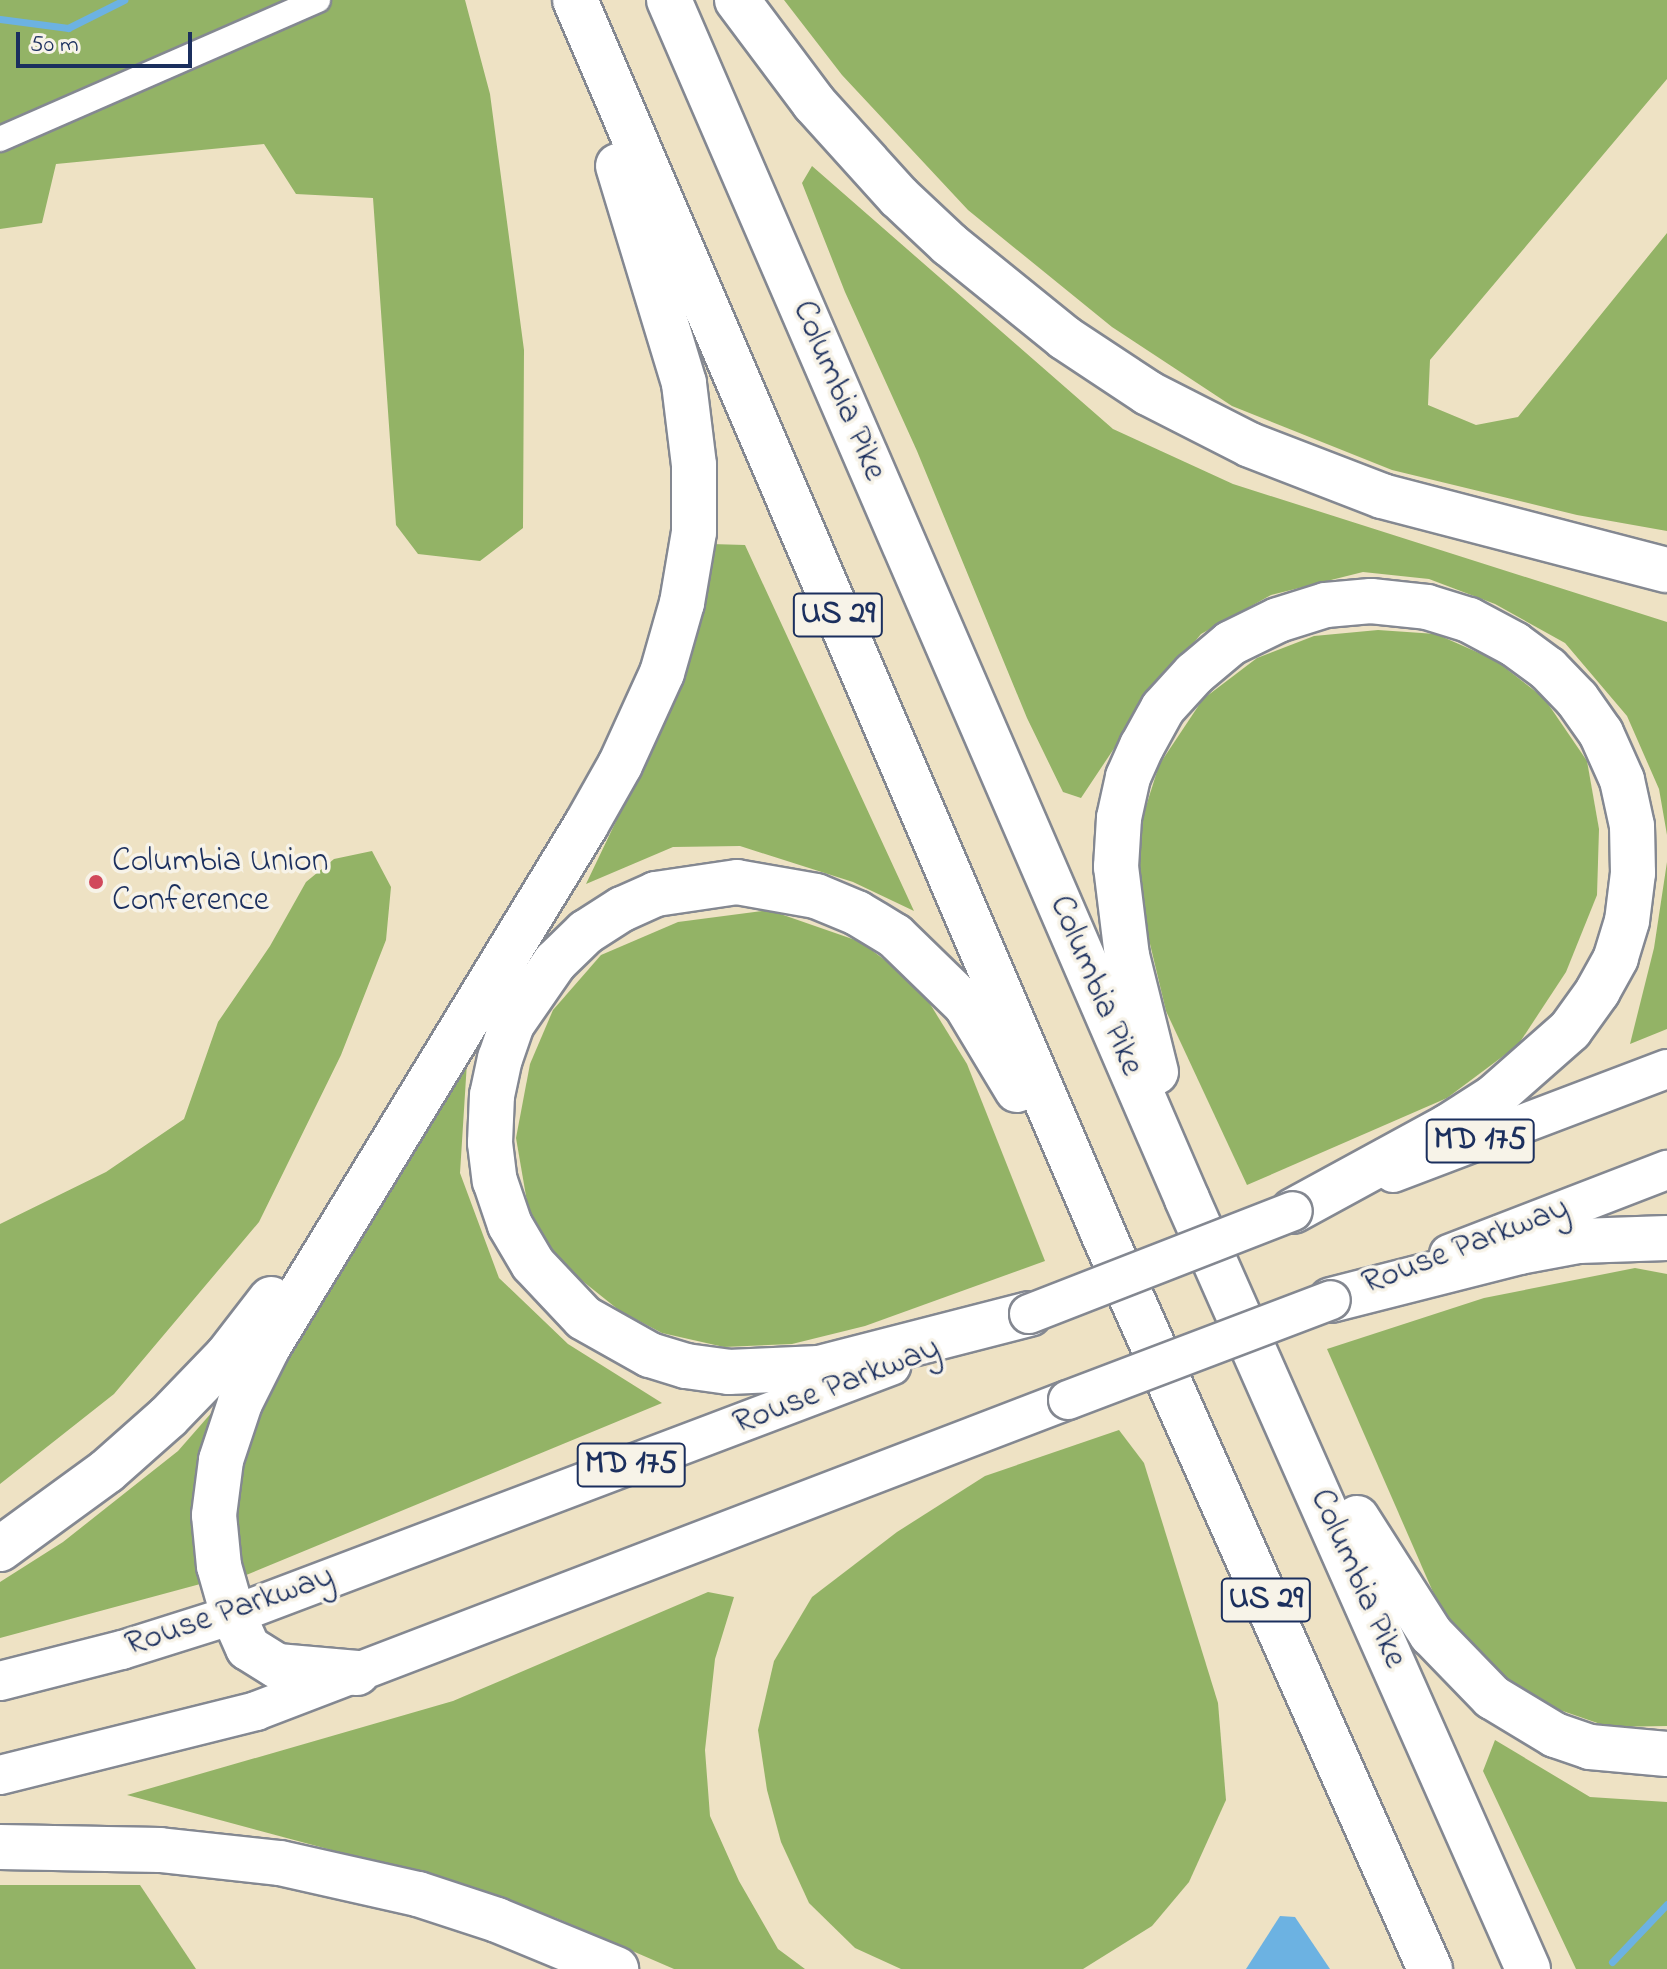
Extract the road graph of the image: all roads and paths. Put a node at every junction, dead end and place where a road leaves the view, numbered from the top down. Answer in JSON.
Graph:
{"nodes":[{"id":1,"x":318,"y":0,"type":"edge"},
{"id":2,"x":563,"y":0,"type":"edge"},
{"id":3,"x":575,"y":0,"type":"edge"},
{"id":4,"x":669,"y":0,"type":"edge"},
{"id":5,"x":737,"y":0,"type":"edge"},
{"id":6,"x":0,"y":139,"type":"edge"},
{"id":7,"x":1667,"y":570,"type":"edge"},
{"id":8,"x":1667,"y":1069,"type":"edge"},
{"id":9,"x":390,"y":1145,"type":"junction"},
{"id":10,"x":1667,"y":1170,"type":"edge"},
{"id":11,"x":1187,"y":1199,"type":"junction"},
{"id":12,"x":1293,"y":1211,"type":"junction"},
{"id":13,"x":1102,"y":1231,"type":"junction"},
{"id":14,"x":1667,"y":1238,"type":"edge"},
{"id":15,"x":1230,"y":1295,"type":"junction"},
{"id":16,"x":1331,"y":1300,"type":"junction"},
{"id":17,"x":1029,"y":1314,"type":"junction"},
{"id":18,"x":0,"y":1549,"type":"edge"},
{"id":19,"x":233,"y":1615,"type":"junction"},
{"id":20,"x":357,"y":1673,"type":"junction"},
{"id":21,"x":0,"y":1681,"type":"edge"},
{"id":22,"x":1667,"y":1754,"type":"edge"},
{"id":23,"x":0,"y":1775,"type":"edge"},
{"id":24,"x":0,"y":1847,"type":"edge"},
{"id":25,"x":616,"y":1969,"type":"edge"},
{"id":26,"x":1430,"y":1969,"type":"edge"},
{"id":27,"x":1528,"y":1969,"type":"edge"}],
"edges":[{"from":1,"to":6,"type":"street"},
{"from":2,"to":9,"type":"highway"},
{"from":3,"to":13,"type":"highway","number":"US 29"},
{"from":4,"to":11,"type":"highway","name":"Columbia Pike","number":"US 29"},
{"from":5,"to":7,"type":"highway"},
{"from":8,"to":12,"type":"main road","name":"Rouse Parkway","number":"MD 175"},
{"from":9,"to":18,"type":"highway"},
{"from":9,"to":19,"type":"highway"},
{"from":10,"to":16,"type":"main road","name":"Rouse Parkway","number":"MD 175"},
{"from":11,"to":12,"type":"highway"},
{"from":11,"to":15,"type":"highway","name":"Columbia Pike","number":"US 29"},
{"from":12,"to":17,"type":"main road","name":"Rouse Parkway","number":"MD 175","bridge":true},
{"from":13,"to":17,"type":"highway"},
{"from":13,"to":26,"type":"highway","number":"US 29"},
{"from":14,"to":16,"type":"highway"},
{"from":15,"to":22,"type":"highway"},
{"from":15,"to":27,"type":"highway","name":"Columbia Pike","number":"US 29"},
{"from":16,"to":20,"type":"main road","name":"Rouse Parkway","number":"MD 175","bridge":true},
{"from":17,"to":19,"type":"main road","name":"Rouse Parkway","number":"MD 175"},
{"from":19,"to":20,"type":"highway"},
{"from":19,"to":21,"type":"main road","name":"Rouse Parkway","number":"MD 175"},
{"from":20,"to":23,"type":"main road","name":"Rouse Parkway","number":"MD 175"},
{"from":24,"to":25,"type":"highway"}]}
